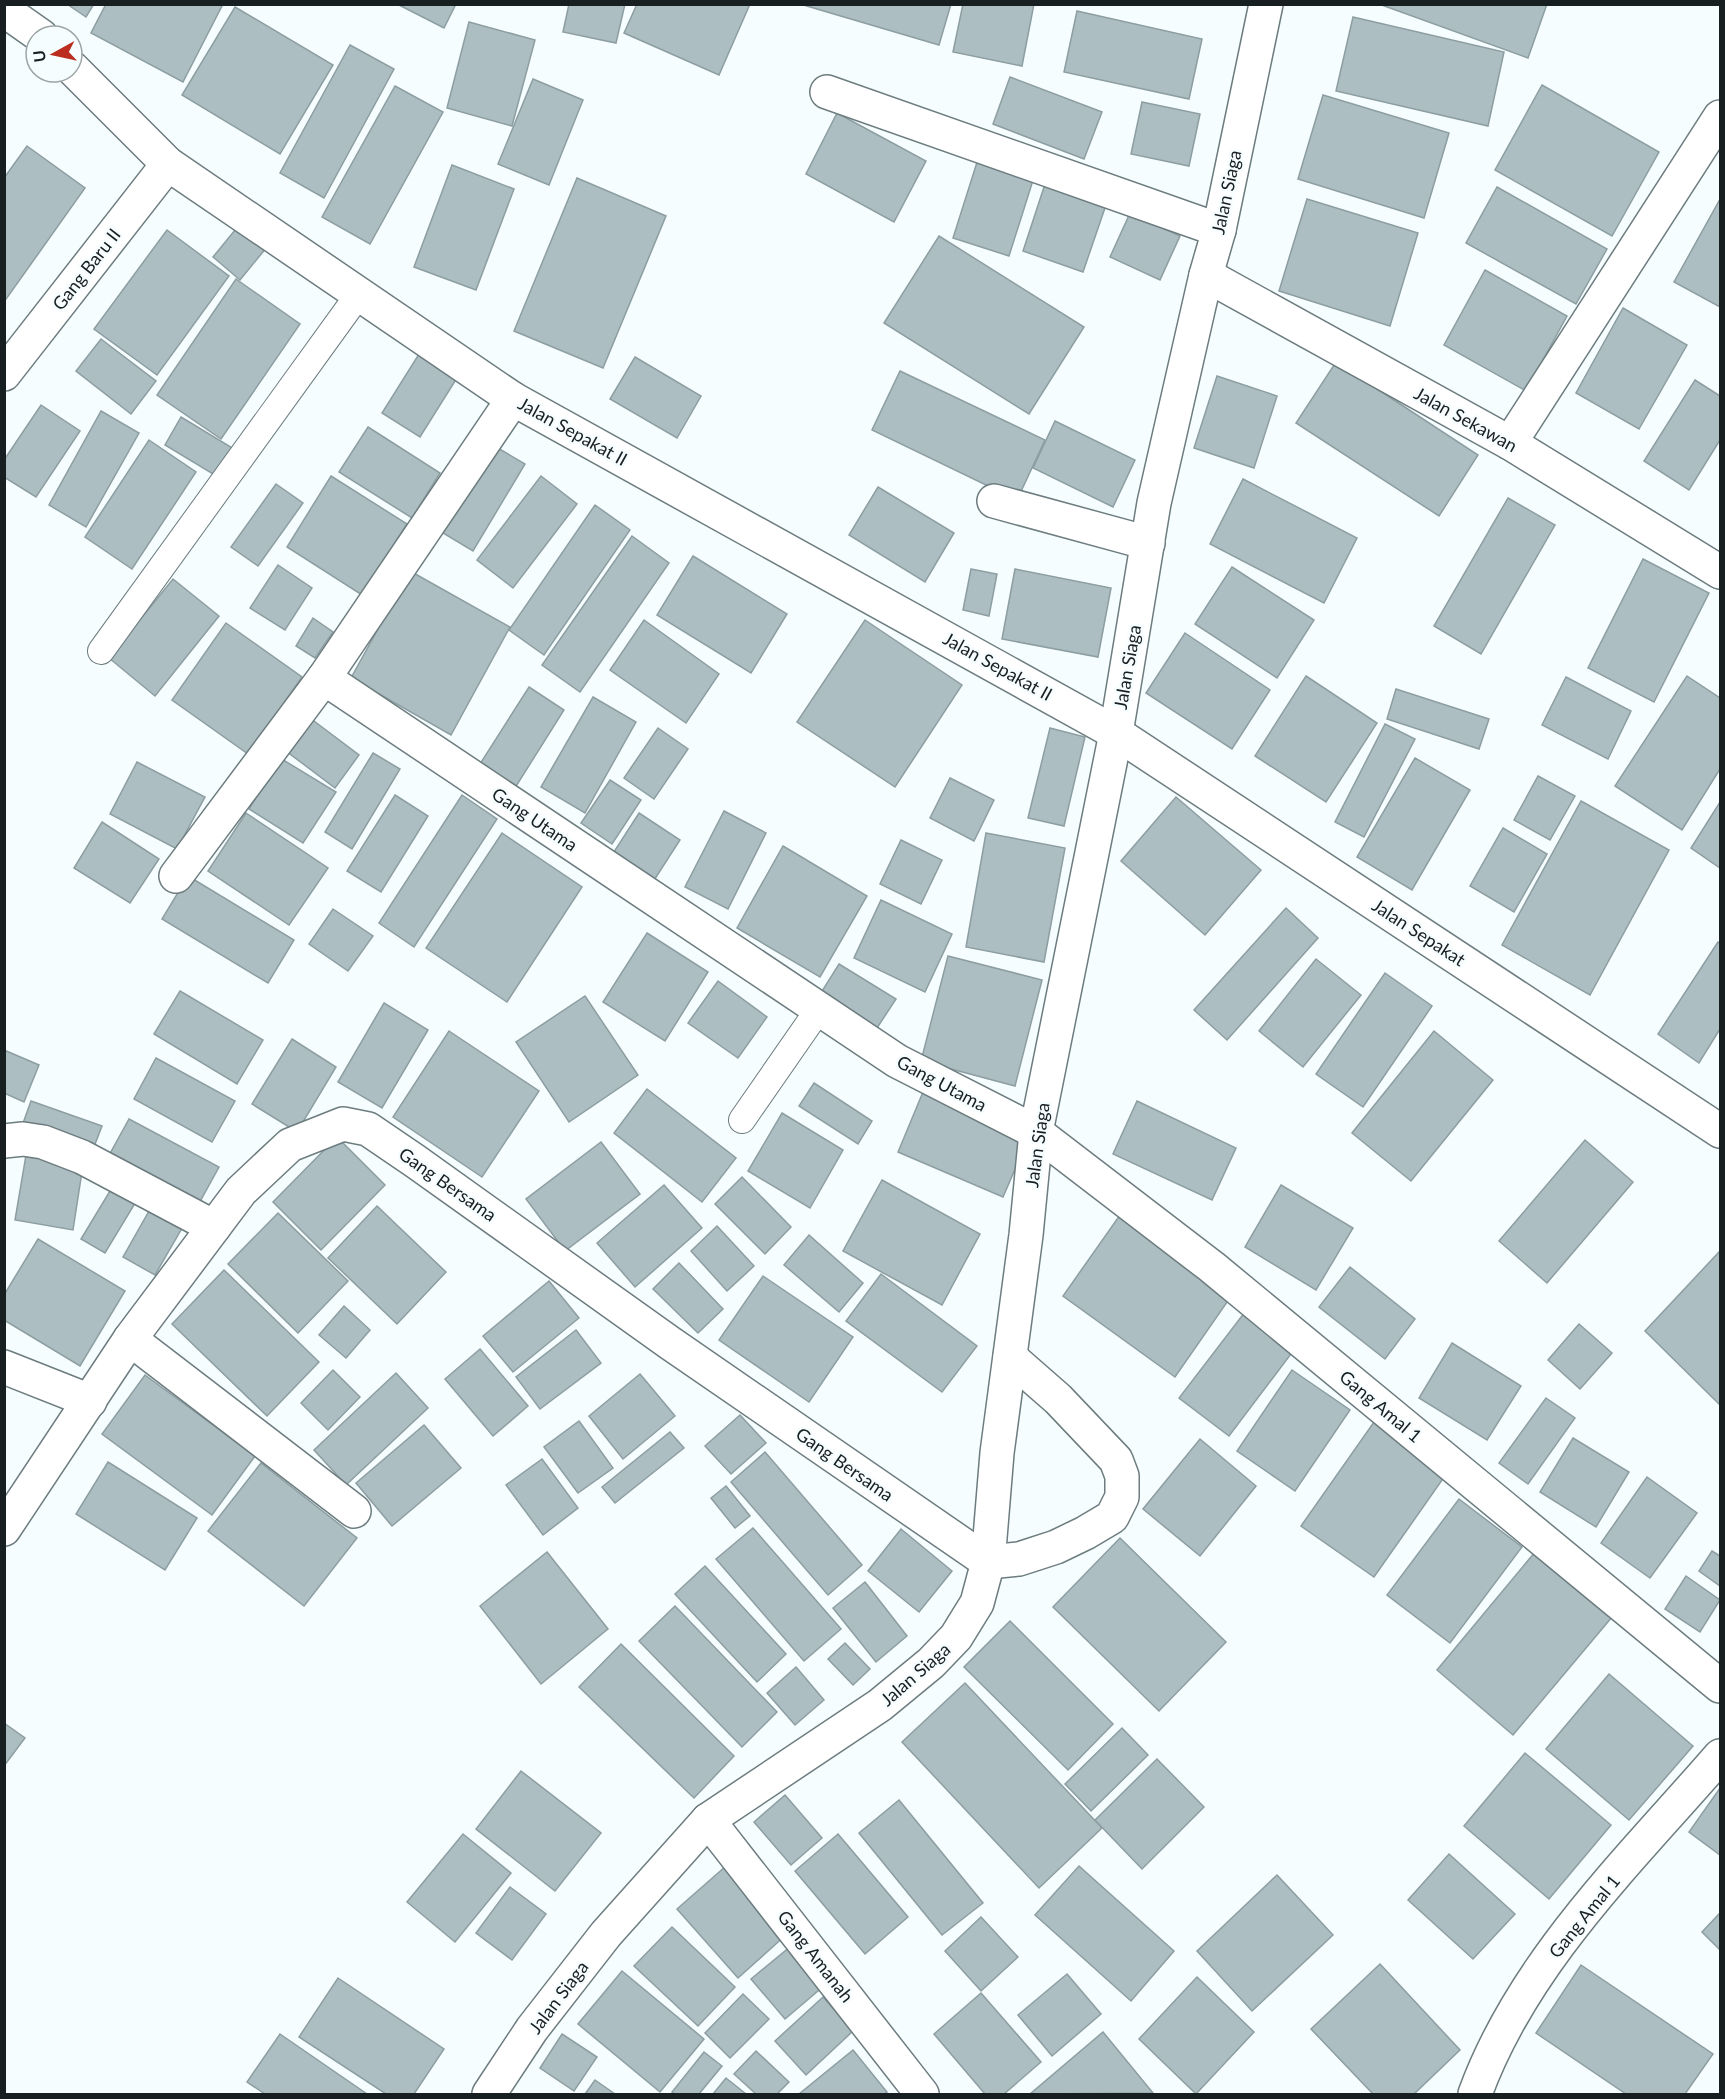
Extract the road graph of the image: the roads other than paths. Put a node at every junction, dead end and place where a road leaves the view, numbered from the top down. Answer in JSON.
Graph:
{"nodes":[{"id":1,"x":1266,"y":4,"type":"edge"},
{"id":2,"x":4,"y":10,"type":"edge"},
{"id":3,"x":24,"y":24,"type":"edge"},
{"id":4,"x":84,"y":80,"type":"edge"},
{"id":5,"x":827,"y":92,"type":"dead end"},
{"id":6,"x":1720,"y":117,"type":"edge"},
{"id":7,"x":168,"y":164,"type":"junction"},
{"id":8,"x":1219,"y":230,"type":"junction"},
{"id":9,"x":1206,"y":275,"type":"junction"},
{"id":10,"x":359,"y":294,"type":"junction"},
{"id":11,"x":4,"y":374,"type":"edge"},
{"id":12,"x":513,"y":399,"type":"junction"},
{"id":13,"x":1510,"y":443,"type":"junction"},
{"id":14,"x":994,"y":501,"type":"dead end"},
{"id":15,"x":1148,"y":543,"type":"junction"},
{"id":16,"x":1720,"y":572,"type":"edge"},
{"id":17,"x":102,"y":651,"type":"dead end"},
{"id":18,"x":324,"y":678,"type":"junction"},
{"id":19,"x":1116,"y":733,"type":"junction"},
{"id":20,"x":176,"y":876,"type":"dead end"},
{"id":21,"x":819,"y":1009,"type":"junction"},
{"id":22,"x":742,"y":1120,"type":"dead end"},
{"id":23,"x":1720,"y":1131,"type":"edge"},
{"id":24,"x":1036,"y":1132,"type":"junction"},
{"id":25,"x":4,"y":1142,"type":"edge"},
{"id":26,"x":214,"y":1227,"type":"junction"},
{"id":27,"x":130,"y":1339,"type":"junction"},
{"id":28,"x":1010,"y":1357,"type":"junction"},
{"id":29,"x":4,"y":1367,"type":"edge"},
{"id":30,"x":90,"y":1401,"type":"junction"},
{"id":31,"x":354,"y":1511,"type":"dead end"},
{"id":32,"x":4,"y":1529,"type":"edge"},
{"id":33,"x":988,"y":1562,"type":"junction"},
{"id":34,"x":1720,"y":1686,"type":"edge"},
{"id":35,"x":1720,"y":1756,"type":"edge"},
{"id":36,"x":708,"y":1820,"type":"junction"},
{"id":37,"x":489,"y":2094,"type":"edge"},
{"id":38,"x":922,"y":2094,"type":"edge"},
{"id":39,"x":1475,"y":2094,"type":"edge"}],
"edges":[{"from":1,"to":8,"type":"street","name":"Jalan Siaga"},
{"from":2,"to":3,"type":"street"},
{"from":4,"to":7,"type":"street","name":"Jalan Sepakat II"},
{"from":5,"to":8,"type":"street"},
{"from":6,"to":13,"type":"street"},
{"from":7,"to":10,"type":"street","name":"Jalan Sepakat II"},
{"from":7,"to":11,"type":"street","name":"Gang Baru II"},
{"from":8,"to":9,"type":"street","name":"Jalan Siaga"},
{"from":9,"to":13,"type":"street","name":"Jalan Sekawan"},
{"from":9,"to":15,"type":"street","name":"Jalan Siaga"},
{"from":10,"to":12,"type":"street","name":"Jalan Sepakat II"},
{"from":10,"to":17,"type":"lane"},
{"from":12,"to":18,"type":"street"},
{"from":12,"to":19,"type":"street","name":"Jalan Sepakat II"},
{"from":13,"to":16,"type":"street","name":"Jalan Sekawan"},
{"from":14,"to":15,"type":"street"},
{"from":15,"to":19,"type":"street","name":"Jalan Siaga"},
{"from":18,"to":20,"type":"street"},
{"from":18,"to":21,"type":"street","name":"Gang Utama"},
{"from":19,"to":23,"type":"street","name":"Jalan Sepakat"},
{"from":19,"to":24,"type":"street","name":"Jalan Siaga"},
{"from":21,"to":22,"type":"lane"},
{"from":21,"to":24,"type":"street","name":"Gang Utama"},
{"from":24,"to":28,"type":"street","name":"Jalan Siaga"},
{"from":24,"to":34,"type":"street","name":"Gang Amal 1"},
{"from":25,"to":26,"type":"street"},
{"from":26,"to":27,"type":"street","name":"Gang Bersama"},
{"from":26,"to":33,"type":"street","name":"Gang Bersama"},
{"from":27,"to":30,"type":"street","name":"Gang Bersama"},
{"from":27,"to":31,"type":"street"},
{"from":28,"to":33,"type":"street","name":"Jalan Siaga"},
{"from":28,"to":33,"type":"street"},
{"from":29,"to":30,"type":"street"},
{"from":30,"to":32,"type":"street","name":"Gang Bersama"},
{"from":33,"to":36,"type":"street","name":"Jalan Siaga"},
{"from":35,"to":39,"type":"street","name":"Gang Amal 1"},
{"from":36,"to":37,"type":"street","name":"Jalan Siaga"},
{"from":36,"to":38,"type":"street","name":"Gang Amanah"}]}
